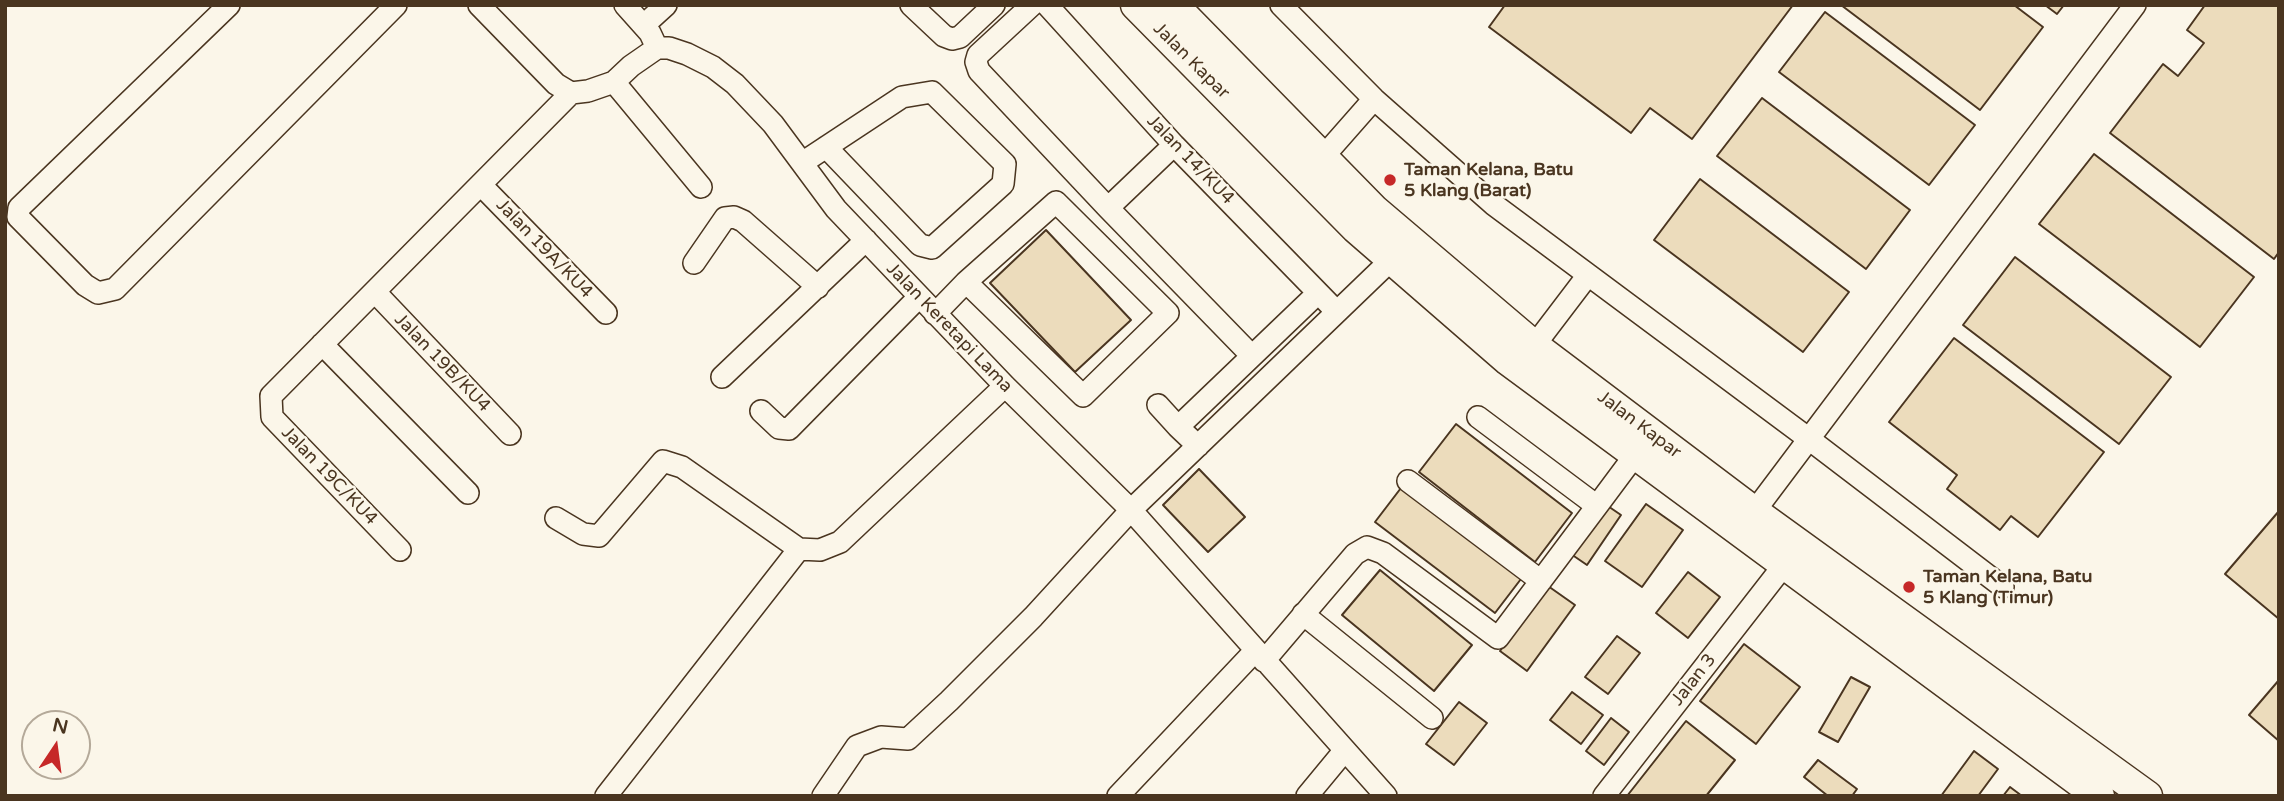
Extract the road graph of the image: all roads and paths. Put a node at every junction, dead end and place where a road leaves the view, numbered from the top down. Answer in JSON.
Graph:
{"nodes":[{"id":1,"x":229,"y":5,"type":"edge"},
{"id":2,"x":396,"y":5,"type":"edge"},
{"id":3,"x":479,"y":5,"type":"edge"},
{"id":4,"x":625,"y":5,"type":"edge"},
{"id":5,"x":666,"y":5,"type":"edge"},
{"id":6,"x":911,"y":5,"type":"edge"},
{"id":7,"x":993,"y":5,"type":"edge"},
{"id":8,"x":1032,"y":5,"type":"edge"},
{"id":9,"x":1047,"y":5,"type":"edge"},
{"id":10,"x":1136,"y":5,"type":"edge"},
{"id":11,"x":1281,"y":5,"type":"edge"},
{"id":12,"x":2135,"y":5,"type":"edge"},
{"id":13,"x":1180,"y":8,"type":"edge"},
{"id":14,"x":644,"y":25,"type":"junction"},
{"id":15,"x":657,"y":48,"type":"junction"},
{"id":16,"x":614,"y":82,"type":"junction"},
{"id":17,"x":571,"y":93,"type":"junction"},
{"id":18,"x":1374,"y":99,"type":"junction"},
{"id":19,"x":1174,"y":145,"type":"junction"},
{"id":20,"x":826,"y":147,"type":"junction"},
{"id":21,"x":1323,"y":157,"type":"junction"},
{"id":22,"x":802,"y":163,"type":"junction"},
{"id":23,"x":481,"y":185,"type":"junction"},
{"id":24,"x":701,"y":187,"type":"dead end"},
{"id":25,"x":1108,"y":208,"type":"junction"},
{"id":26,"x":866,"y":240,"type":"junction"},
{"id":27,"x":1391,"y":260,"type":"junction"},
{"id":28,"x":694,"y":263,"type":"dead end"},
{"id":29,"x":1588,"y":275,"type":"junction"},
{"id":30,"x":966,"y":282,"type":"junction"},
{"id":31,"x":818,"y":287,"type":"junction"},
{"id":32,"x":375,"y":292,"type":"junction"},
{"id":33,"x":1318,"y":293,"type":"junction"},
{"id":34,"x":919,"y":297,"type":"junction"},
{"id":35,"x":1337,"y":312,"type":"junction"},
{"id":36,"x":607,"y":313,"type":"dead end"},
{"id":37,"x":935,"y":314,"type":"junction"},
{"id":38,"x":322,"y":344,"type":"junction"},
{"id":39,"x":1534,"y":346,"type":"junction"},
{"id":40,"x":1252,"y":356,"type":"junction"},
{"id":41,"x":722,"y":377,"type":"dead end"},
{"id":42,"x":1004,"y":386,"type":"junction"},
{"id":43,"x":1158,"y":405,"type":"dead end"},
{"id":44,"x":761,"y":411,"type":"dead end"},
{"id":45,"x":1478,"y":417,"type":"dead end"},
{"id":46,"x":1178,"y":427,"type":"junction"},
{"id":47,"x":510,"y":433,"type":"dead end"},
{"id":48,"x":1809,"y":439,"type":"junction"},
{"id":49,"x":1198,"y":446,"type":"junction"},
{"id":50,"x":1635,"y":455,"type":"junction"},
{"id":51,"x":1408,"y":481,"type":"dead end"},
{"id":52,"x":467,"y":493,"type":"dead end"},
{"id":53,"x":1597,"y":506,"type":"junction"},
{"id":54,"x":1131,"y":510,"type":"junction"},
{"id":55,"x":1754,"y":512,"type":"junction"},
{"id":56,"x":556,"y":518,"type":"dead end"},
{"id":57,"x":799,"y":549,"type":"junction"},
{"id":58,"x":400,"y":550,"type":"dead end"},
{"id":59,"x":1784,"y":565,"type":"junction"},
{"id":60,"x":1541,"y":581,"type":"junction"},
{"id":61,"x":2003,"y":587,"type":"dead end"},
{"id":62,"x":1303,"y":614,"type":"junction"},
{"id":63,"x":1259,"y":656,"type":"junction"},
{"id":64,"x":1432,"y":718,"type":"dead end"},
{"id":65,"x":1345,"y":751,"type":"junction"},
{"id":66,"x":606,"y":796,"type":"edge"},
{"id":67,"x":823,"y":796,"type":"edge"},
{"id":68,"x":1118,"y":796,"type":"edge"},
{"id":69,"x":1307,"y":796,"type":"edge"},
{"id":70,"x":1386,"y":796,"type":"edge"},
{"id":71,"x":1604,"y":796,"type":"edge"},
{"id":72,"x":2099,"y":796,"type":"edge"},
{"id":73,"x":2147,"y":796,"type":"edge"}],
"edges":[{"from":1,"to":2,"type":"street"},
{"from":3,"to":17,"type":"street"},
{"from":4,"to":14,"type":"street"},
{"from":5,"to":14,"type":"street"},
{"from":6,"to":7,"type":"street"},
{"from":8,"to":25,"type":"street"},
{"from":9,"to":19,"type":"street","name":"Jalan 14/KU4"},
{"from":10,"to":27,"type":"highway","name":"Jalan Kapar"},
{"from":11,"to":18,"type":"street"},
{"from":12,"to":48,"type":"street"},
{"from":13,"to":21,"type":"highway","name":"Jalan Kapar"},
{"from":14,"to":15,"type":"street"},
{"from":15,"to":16,"type":"street"},
{"from":15,"to":22,"type":"street","name":"Jalan Keretapi Lama"},
{"from":16,"to":17,"type":"street"},
{"from":16,"to":24,"type":"street"},
{"from":17,"to":23,"type":"street"},
{"from":18,"to":21,"type":"street"},
{"from":18,"to":29,"type":"street"},
{"from":19,"to":25,"type":"street"},
{"from":19,"to":33,"type":"street","name":"Jalan 14/KU4"},
{"from":20,"to":20,"type":"street"},
{"from":20,"to":22,"type":"street"},
{"from":21,"to":39,"type":"highway","name":"Jalan Kapar"},
{"from":22,"to":26,"type":"street","name":"Jalan Keretapi Lama"},
{"from":23,"to":32,"type":"street"},
{"from":23,"to":36,"type":"street","name":"Jalan 19A/KU4"},
{"from":25,"to":40,"type":"street"},
{"from":26,"to":31,"type":"street"},
{"from":26,"to":34,"type":"street","name":"Jalan Keretapi Lama"},
{"from":27,"to":35,"type":"street"},
{"from":27,"to":50,"type":"highway","name":"Jalan Kapar"},
{"from":28,"to":31,"type":"street"},
{"from":29,"to":39,"type":"street"},
{"from":29,"to":48,"type":"street"},
{"from":30,"to":30,"type":"street"},
{"from":30,"to":37,"type":"street"},
{"from":31,"to":41,"type":"street"},
{"from":32,"to":38,"type":"street"},
{"from":32,"to":47,"type":"street","name":"Jalan 19B/KU4"},
{"from":33,"to":35,"type":"street","name":"Jalan 14/KU4"},
{"from":33,"to":40,"type":"street"},
{"from":34,"to":37,"type":"street","name":"Jalan Keretapi Lama"},
{"from":34,"to":44,"type":"street"},
{"from":35,"to":49,"type":"street"},
{"from":37,"to":42,"type":"street","name":"Jalan Keretapi Lama"},
{"from":38,"to":52,"type":"street"},
{"from":38,"to":58,"type":"street","name":"Jalan 19C/KU4"},
{"from":39,"to":55,"type":"highway","name":"Jalan Kapar"},
{"from":40,"to":46,"type":"street"},
{"from":42,"to":54,"type":"street","name":"Jalan Keretapi Lama"},
{"from":42,"to":57,"type":"street"},
{"from":43,"to":46,"type":"street"},
{"from":45,"to":53,"type":"street"},
{"from":46,"to":49,"type":"street"},
{"from":48,"to":55,"type":"street"},
{"from":48,"to":61,"type":"street"},
{"from":49,"to":54,"type":"street"},
{"from":50,"to":53,"type":"street"},
{"from":50,"to":59,"type":"highway","name":"Jalan Kapar"},
{"from":51,"to":60,"type":"street"},
{"from":53,"to":60,"type":"street"},
{"from":54,"to":63,"type":"street","name":"Jalan Keretapi Lama"},
{"from":54,"to":67,"type":"street"},
{"from":55,"to":73,"type":"highway","name":"Jalan Kapar"},
{"from":56,"to":57,"type":"street"},
{"from":57,"to":66,"type":"street"},
{"from":59,"to":71,"type":"street","name":"Jalan 3"},
{"from":59,"to":72,"type":"highway","name":"Jalan Kapar"},
{"from":60,"to":62,"type":"street"},
{"from":62,"to":63,"type":"street"},
{"from":62,"to":64,"type":"street"},
{"from":63,"to":65,"type":"street","name":"Jalan Keretapi Lama"},
{"from":63,"to":68,"type":"street"},
{"from":65,"to":69,"type":"street"},
{"from":65,"to":70,"type":"street","name":"Jalan Keretapi Lama"}]}
